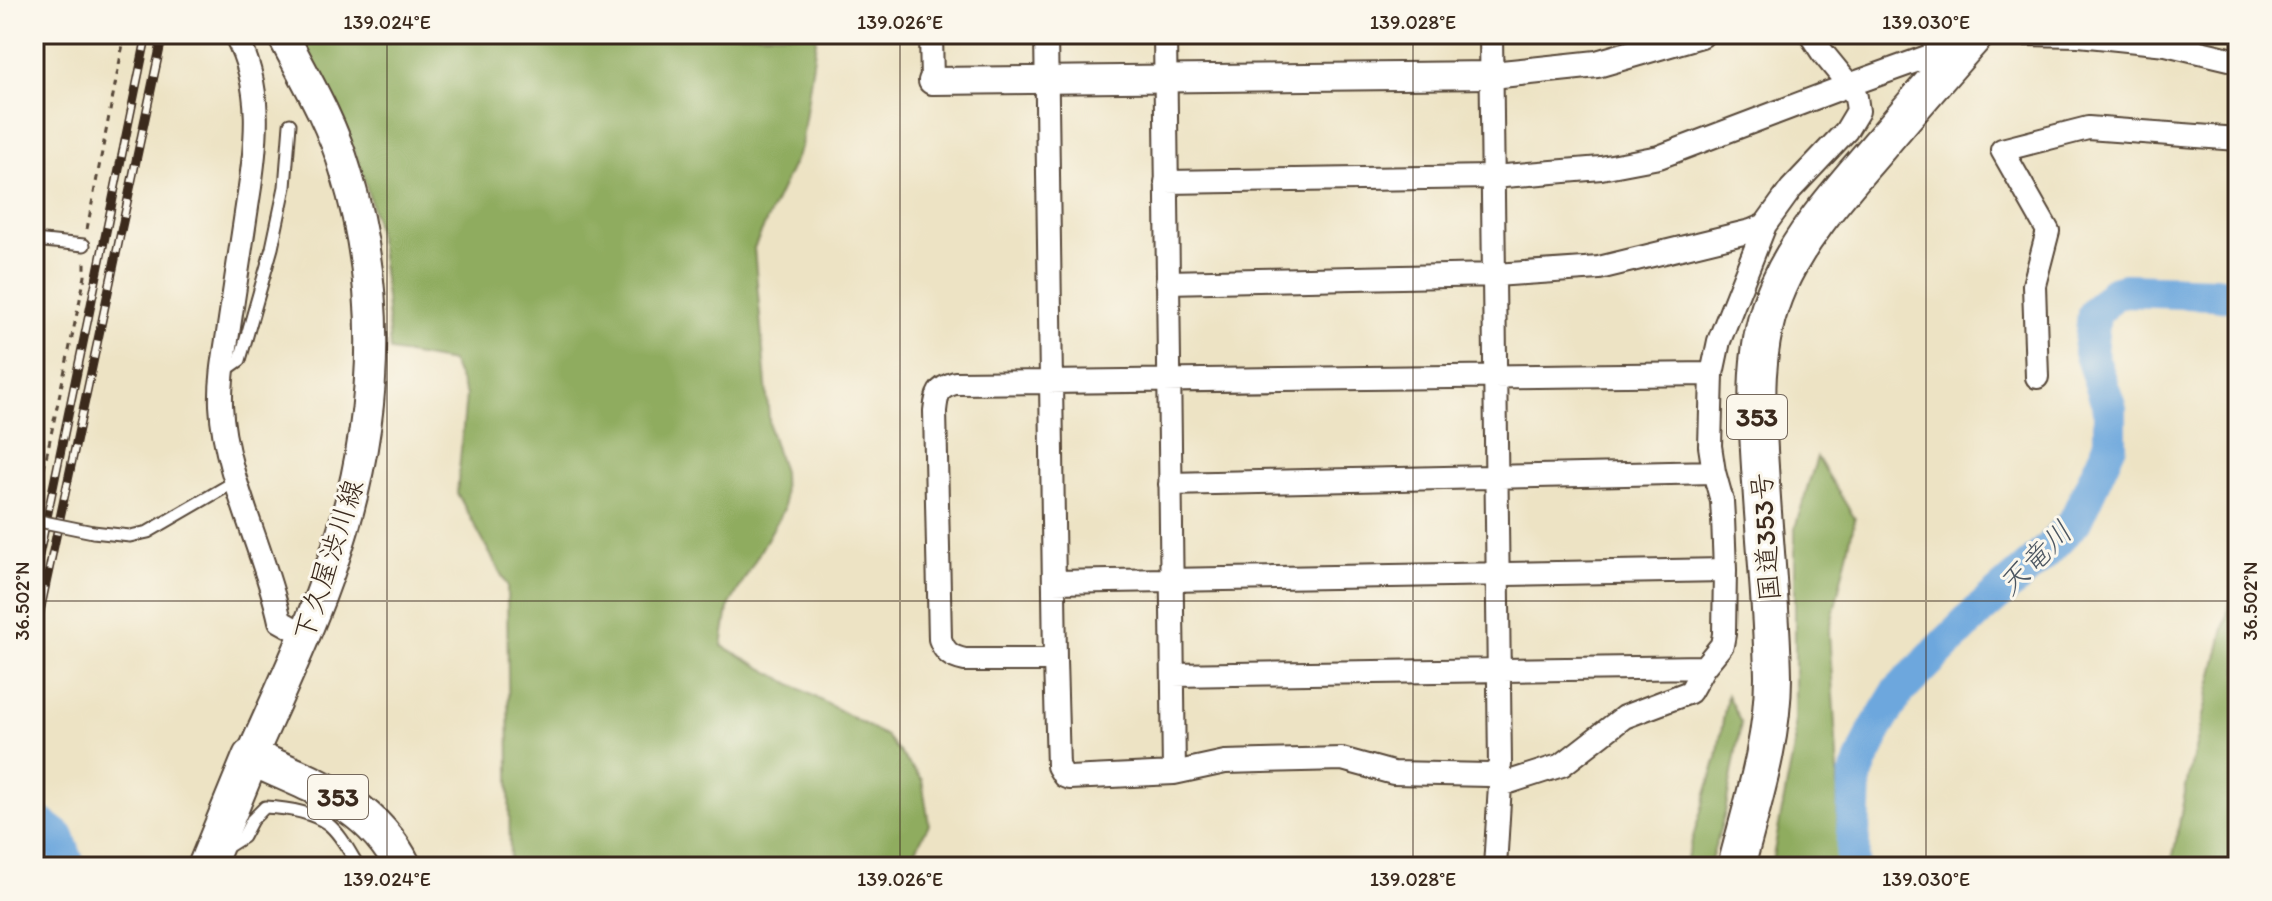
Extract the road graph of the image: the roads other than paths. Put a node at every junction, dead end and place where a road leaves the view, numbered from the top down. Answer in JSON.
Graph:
{"nodes":[{"id":1,"x":235,"y":34,"type":"edge"},
{"id":2,"x":282,"y":34,"type":"edge"},
{"id":3,"x":931,"y":34,"type":"edge"},
{"id":4,"x":1046,"y":34,"type":"edge"},
{"id":5,"x":1165,"y":34,"type":"edge"},
{"id":6,"x":1491,"y":34,"type":"edge"},
{"id":7,"x":1701,"y":34,"type":"edge"},
{"id":8,"x":1810,"y":34,"type":"edge"},
{"id":9,"x":2022,"y":34,"type":"edge"},
{"id":10,"x":1967,"y":44,"type":"edge"},
{"id":11,"x":2238,"y":61,"type":"edge"},
{"id":12,"x":1492,"y":75,"type":"junction"},
{"id":13,"x":1166,"y":79,"type":"junction"},
{"id":14,"x":932,"y":81,"type":"joint"},
{"id":15,"x":1046,"y":81,"type":"junction"},
{"id":16,"x":1849,"y":85,"type":"junction"},
{"id":17,"x":290,"y":124,"type":"dead end"},
{"id":18,"x":2238,"y":139,"type":"edge"},
{"id":19,"x":1492,"y":177,"type":"junction"},
{"id":20,"x":1166,"y":182,"type":"junction"},
{"id":21,"x":1765,"y":225,"type":"junction"},
{"id":22,"x":34,"y":240,"type":"edge"},
{"id":23,"x":84,"y":245,"type":"road end"},
{"id":24,"x":1495,"y":275,"type":"junction"},
{"id":25,"x":1167,"y":282,"type":"junction"},
{"id":26,"x":223,"y":372,"type":"junction"},
{"id":27,"x":1712,"y":374,"type":"junction"},
{"id":28,"x":1496,"y":375,"type":"junction"},
{"id":29,"x":2037,"y":377,"type":"dead end"},
{"id":30,"x":1051,"y":381,"type":"junction"},
{"id":31,"x":1169,"y":381,"type":"junction"},
{"id":32,"x":1714,"y":472,"type":"junction"},
{"id":33,"x":1498,"y":475,"type":"junction"},
{"id":34,"x":236,"y":481,"type":"junction"},
{"id":35,"x":1170,"y":484,"type":"junction"},
{"id":36,"x":34,"y":520,"type":"edge"},
{"id":37,"x":1725,"y":570,"type":"junction"},
{"id":38,"x":1499,"y":573,"type":"junction"},
{"id":39,"x":1171,"y":581,"type":"junction"},
{"id":40,"x":1054,"y":582,"type":"junction"},
{"id":41,"x":305,"y":635,"type":"junction"},
{"id":42,"x":1055,"y":660,"type":"junction"},
{"id":43,"x":1704,"y":667,"type":"junction"},
{"id":44,"x":1501,"y":669,"type":"junction"},
{"id":45,"x":1173,"y":675,"type":"junction"},
{"id":46,"x":251,"y":757,"type":"junction"},
{"id":47,"x":1174,"y":773,"type":"junction"},
{"id":48,"x":208,"y":863,"type":"edge"},
{"id":49,"x":359,"y":867,"type":"edge"},
{"id":50,"x":403,"y":867,"type":"edge"},
{"id":51,"x":1495,"y":867,"type":"edge"},
{"id":52,"x":1736,"y":867,"type":"edge"}],
"edges":[{"from":1,"to":26,"type":"street"},
{"from":2,"to":41,"type":"main road","name":"下久屋渋川線"},
{"from":3,"to":14,"type":"street"},
{"from":4,"to":15,"type":"street"},
{"from":5,"to":13,"type":"street"},
{"from":6,"to":12,"type":"street"},
{"from":7,"to":12,"type":"street"},
{"from":8,"to":16,"type":"street"},
{"from":9,"to":11,"type":"street"},
{"from":10,"to":16,"type":"street"},
{"from":10,"to":52,"type":"highway","name":"国道353号","number":"353"},
{"from":12,"to":13,"type":"street"},
{"from":12,"to":19,"type":"street"},
{"from":13,"to":15,"type":"street"},
{"from":13,"to":20,"type":"street"},
{"from":14,"to":15,"type":"street"},
{"from":15,"to":30,"type":"street"},
{"from":16,"to":19,"type":"street"},
{"from":16,"to":21,"type":"street"},
{"from":17,"to":26,"type":"lane"},
{"from":18,"to":29,"type":"street"},
{"from":19,"to":20,"type":"street"},
{"from":19,"to":24,"type":"street"},
{"from":20,"to":25,"type":"street"},
{"from":21,"to":24,"type":"street"},
{"from":21,"to":27,"type":"street"},
{"from":22,"to":23,"type":"lane"},
{"from":24,"to":25,"type":"street"},
{"from":24,"to":28,"type":"street"},
{"from":25,"to":31,"type":"street"},
{"from":26,"to":34,"type":"street"},
{"from":27,"to":28,"type":"street"},
{"from":27,"to":32,"type":"street"},
{"from":28,"to":31,"type":"street"},
{"from":28,"to":33,"type":"street"},
{"from":30,"to":31,"type":"street"},
{"from":30,"to":40,"type":"street"},
{"from":30,"to":42,"type":"street"},
{"from":31,"to":35,"type":"street"},
{"from":32,"to":33,"type":"street"},
{"from":32,"to":37,"type":"street"},
{"from":33,"to":35,"type":"street"},
{"from":33,"to":38,"type":"street"},
{"from":34,"to":36,"type":"lane","bridge":true},
{"from":34,"to":41,"type":"street"},
{"from":35,"to":39,"type":"street"},
{"from":37,"to":38,"type":"street"},
{"from":37,"to":43,"type":"street"},
{"from":38,"to":39,"type":"street"},
{"from":38,"to":44,"type":"street"},
{"from":39,"to":40,"type":"street"},
{"from":39,"to":45,"type":"street"},
{"from":40,"to":42,"type":"street"},
{"from":41,"to":46,"type":"main road","name":"下久屋渋川線"},
{"from":42,"to":47,"type":"street"},
{"from":43,"to":44,"type":"street"},
{"from":43,"to":51,"type":"street"},
{"from":44,"to":45,"type":"street"},
{"from":44,"to":47,"type":"street"},
{"from":45,"to":47,"type":"street"},
{"from":46,"to":48,"type":"highway"},
{"from":46,"to":50,"type":"highway","number":"353"},
{"from":48,"to":49,"type":"lane"}]}
